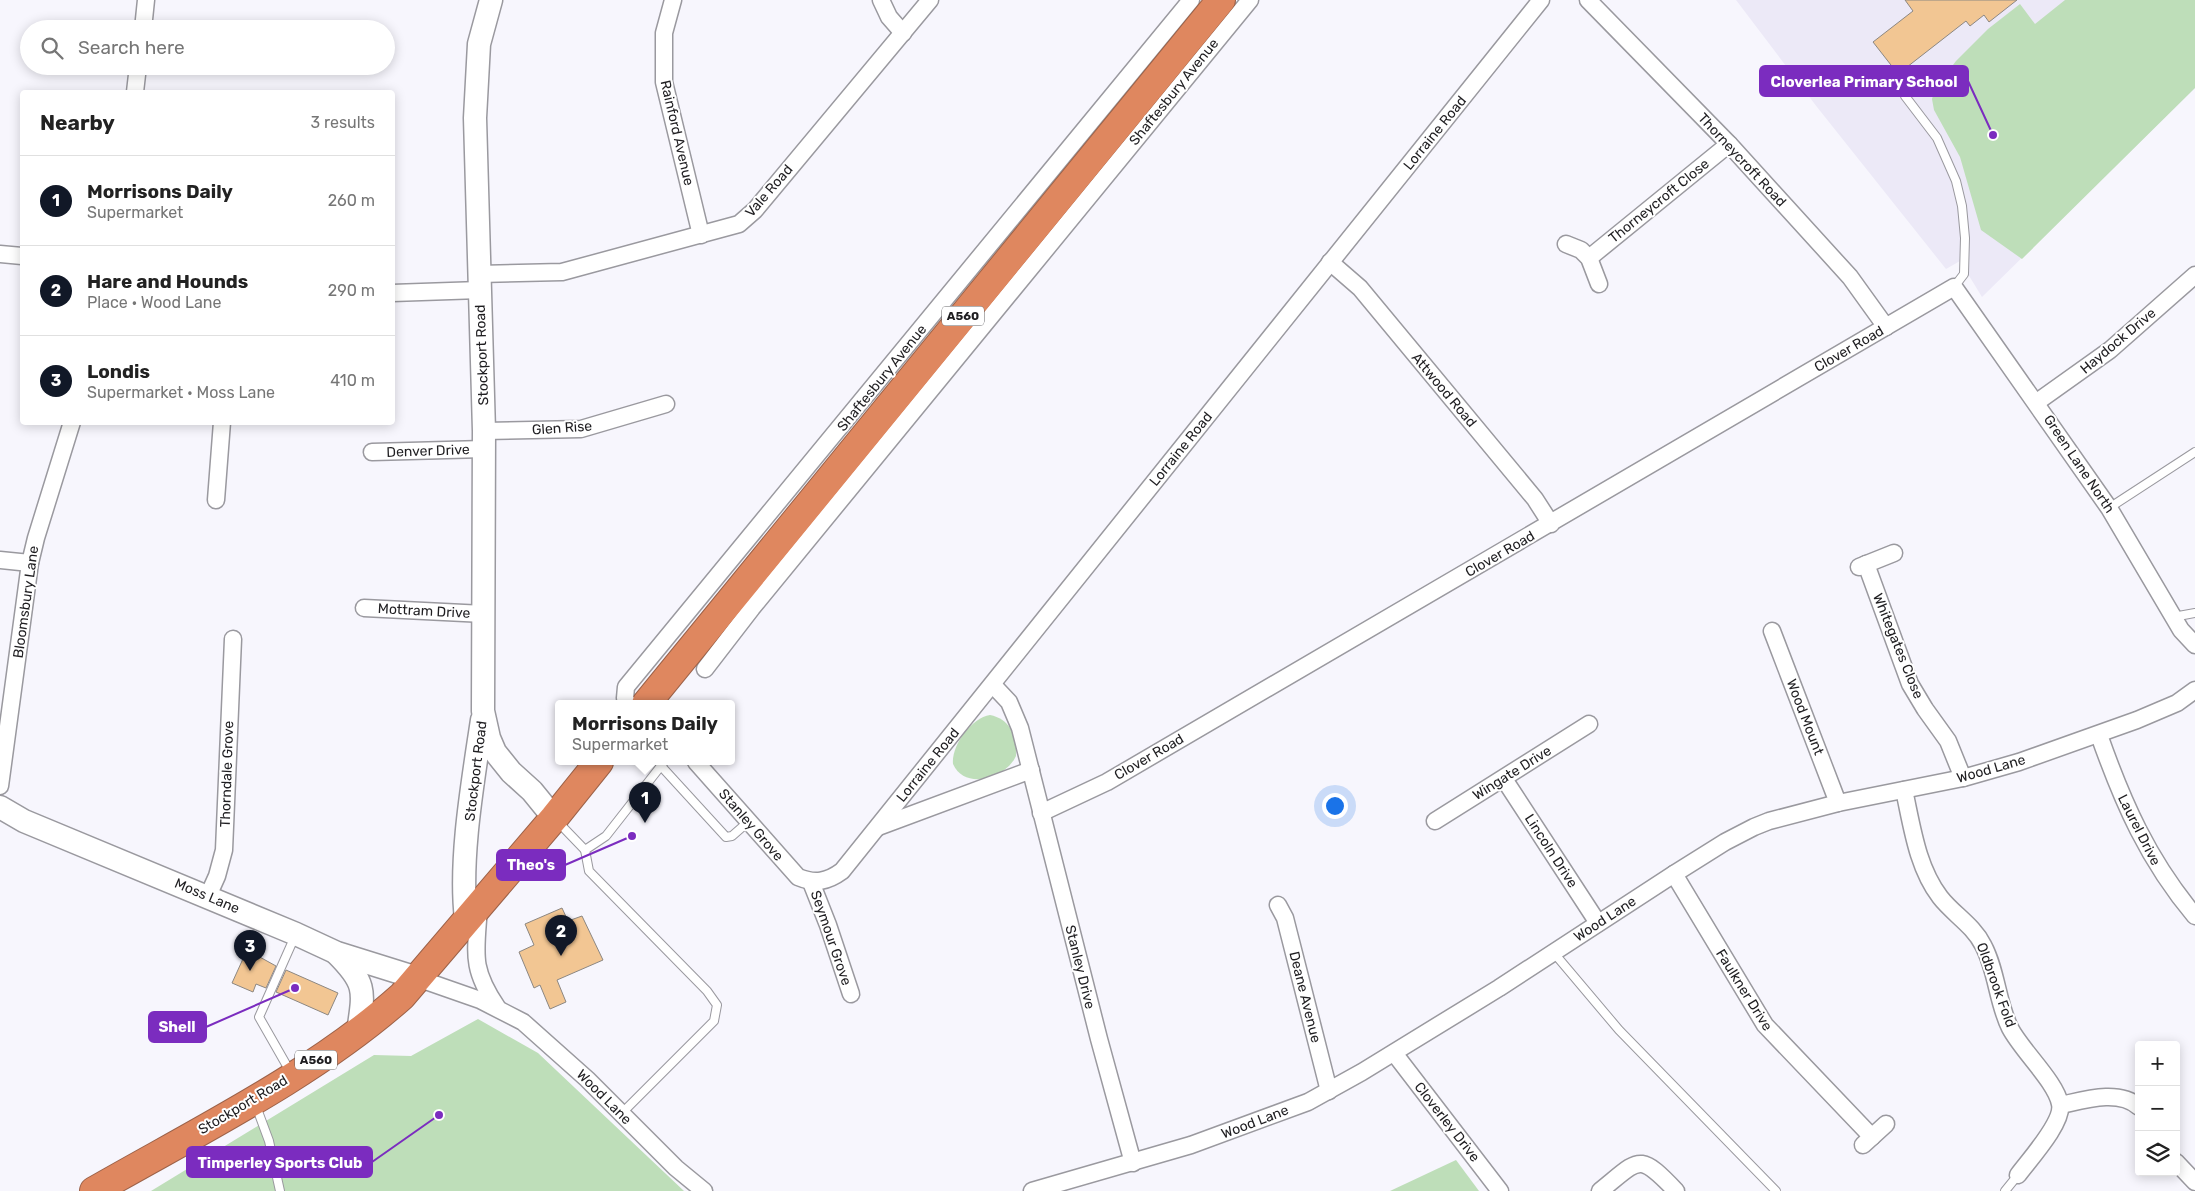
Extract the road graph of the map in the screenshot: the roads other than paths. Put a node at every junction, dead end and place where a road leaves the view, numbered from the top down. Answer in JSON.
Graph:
{"nodes":[{"id":1,"x":146,"y":0,"type":"edge"},
{"id":2,"x":491,"y":0,"type":"edge"},
{"id":3,"x":673,"y":0,"type":"edge"},
{"id":4,"x":881,"y":0,"type":"edge"},
{"id":5,"x":930,"y":0,"type":"edge"},
{"id":6,"x":1191,"y":0,"type":"edge"},
{"id":7,"x":1221,"y":0,"type":"edge"},
{"id":8,"x":1250,"y":0,"type":"edge"},
{"id":9,"x":1541,"y":0,"type":"edge"},
{"id":10,"x":1588,"y":0,"type":"edge"},
{"id":11,"x":144,"y":20,"type":"edge"},
{"id":12,"x":902,"y":33,"type":"junction"},
{"id":13,"x":137,"y":75,"type":"edge"},
{"id":14,"x":134,"y":90,"type":"edge"},
{"id":15,"x":1905,"y":96,"type":"dead end"},
{"id":16,"x":1729,"y":144,"type":"junction"},
{"id":17,"x":701,"y":236,"type":"junction"},
{"id":18,"x":1566,"y":244,"type":"dead end"},
{"id":19,"x":0,"y":254,"type":"edge"},
{"id":20,"x":20,"y":256,"type":"edge"},
{"id":21,"x":1589,"y":258,"type":"junction"},
{"id":22,"x":1330,"y":262,"type":"junction"},
{"id":23,"x":2195,"y":275,"type":"edge"},
{"id":24,"x":479,"y":282,"type":"junction"},
{"id":25,"x":1598,"y":284,"type":"dead end"},
{"id":26,"x":1954,"y":287,"type":"junction"},
{"id":27,"x":395,"y":293,"type":"edge"},
{"id":28,"x":1886,"y":327,"type":"junction"},
{"id":29,"x":2037,"y":402,"type":"junction"},
{"id":30,"x":666,"y":404,"type":"dead end"},
{"id":31,"x":71,"y":425,"type":"edge"},
{"id":32,"x":222,"y":425,"type":"edge"},
{"id":33,"x":484,"y":440,"type":"junction"},
{"id":34,"x":372,"y":452,"type":"dead end"},
{"id":35,"x":2195,"y":452,"type":"edge"},
{"id":36,"x":216,"y":500,"type":"dead end"},
{"id":37,"x":2110,"y":508,"type":"junction"},
{"id":38,"x":1551,"y":524,"type":"junction"},
{"id":39,"x":1894,"y":553,"type":"dead end"},
{"id":40,"x":0,"y":560,"type":"edge"},
{"id":41,"x":30,"y":563,"type":"junction"},
{"id":42,"x":364,"y":608,"type":"dead end"},
{"id":43,"x":2195,"y":613,"type":"edge"},
{"id":44,"x":484,"y":614,"type":"junction"},
{"id":45,"x":2172,"y":617,"type":"junction"},
{"id":46,"x":729,"y":619,"type":"junction"},
{"id":47,"x":1772,"y":631,"type":"dead end"},
{"id":48,"x":2195,"y":645,"type":"edge"},
{"id":49,"x":227,"y":646,"type":"dead end"},
{"id":50,"x":693,"y":654,"type":"junction"},
{"id":51,"x":993,"y":685,"type":"junction"},
{"id":52,"x":2195,"y":690,"type":"edge"},
{"id":53,"x":626,"y":700,"type":"edge"},
{"id":54,"x":650,"y":700,"type":"edge"},
{"id":55,"x":483,"y":711,"type":"junction"},
{"id":56,"x":1589,"y":724,"type":"dead end"},
{"id":57,"x":2099,"y":735,"type":"junction"},
{"id":58,"x":597,"y":765,"type":"edge"},
{"id":59,"x":661,"y":765,"type":"edge"},
{"id":60,"x":663,"y":765,"type":"edge"},
{"id":61,"x":699,"y":765,"type":"edge"},
{"id":62,"x":1031,"y":770,"type":"junction"},
{"id":63,"x":1963,"y":778,"type":"junction"},
{"id":64,"x":1504,"y":779,"type":"junction"},
{"id":65,"x":0,"y":786,"type":"edge"},
{"id":66,"x":1904,"y":790,"type":"junction"},
{"id":67,"x":1838,"y":803,"type":"junction"},
{"id":68,"x":0,"y":807,"type":"edge"},
{"id":69,"x":1041,"y":813,"type":"junction"},
{"id":70,"x":554,"y":818,"type":"junction"},
{"id":71,"x":1435,"y":820,"type":"dead end"},
{"id":72,"x":748,"y":822,"type":"junction"},
{"id":73,"x":878,"y":827,"type":"junction"},
{"id":74,"x":585,"y":850,"type":"junction"},
{"id":75,"x":1674,"y":874,"type":"junction"},
{"id":76,"x":811,"y":882,"type":"junction"},
{"id":77,"x":208,"y":896,"type":"junction"},
{"id":78,"x":1278,"y":905,"type":"dead end"},
{"id":79,"x":473,"y":912,"type":"junction"},
{"id":80,"x":2195,"y":916,"type":"edge"},
{"id":81,"x":1598,"y":923,"type":"junction"},
{"id":82,"x":296,"y":934,"type":"junction"},
{"id":83,"x":336,"y":953,"type":"junction"},
{"id":84,"x":1554,"y":953,"type":"junction"},
{"id":85,"x":417,"y":978,"type":"junction"},
{"id":86,"x":851,"y":994,"type":"dead end"},
{"id":87,"x":498,"y":1009,"type":"junction"},
{"id":88,"x":358,"y":1032,"type":"junction"},
{"id":89,"x":1394,"y":1053,"type":"junction"},
{"id":90,"x":292,"y":1075,"type":"junction"},
{"id":91,"x":1329,"y":1091,"type":"junction"},
{"id":92,"x":254,"y":1099,"type":"junction"},
{"id":93,"x":2061,"y":1105,"type":"junction"},
{"id":94,"x":2135,"y":1105,"type":"edge"},
{"id":95,"x":622,"y":1114,"type":"junction"},
{"id":96,"x":1886,"y":1124,"type":"dead end"},
{"id":97,"x":1133,"y":1163,"type":"junction"},
{"id":98,"x":2180,"y":1166,"type":"edge"},
{"id":99,"x":2018,"y":1175,"type":"joint"},
{"id":100,"x":2195,"y":1182,"type":"edge"},
{"id":101,"x":94,"y":1191,"type":"edge"},
{"id":102,"x":280,"y":1191,"type":"edge"},
{"id":103,"x":704,"y":1191,"type":"edge"},
{"id":104,"x":1032,"y":1191,"type":"edge"},
{"id":105,"x":1500,"y":1191,"type":"edge"},
{"id":106,"x":1600,"y":1191,"type":"edge"},
{"id":107,"x":1676,"y":1191,"type":"edge"},
{"id":108,"x":1776,"y":1191,"type":"edge"},
{"id":109,"x":2005,"y":1191,"type":"edge"}],
"edges":[{"from":1,"to":11,"type":"street"},
{"from":2,"to":24,"type":"main road","name":"Stockport Road"},
{"from":3,"to":17,"type":"street","name":"Rainford Avenue"},
{"from":4,"to":12,"type":"street"},
{"from":5,"to":12,"type":"street","name":"Vale Road"},
{"from":6,"to":50,"type":"street","name":"Shaftesbury Avenue"},
{"from":7,"to":46,"type":"highway","name":"Shaftesbury Avenue","number":"A560"},
{"from":8,"to":46,"type":"street","name":"Shaftesbury Avenue"},
{"from":9,"to":22,"type":"street","name":"Lorraine Road"},
{"from":10,"to":16,"type":"street","name":"Thorneycroft Road"},
{"from":12,"to":17,"type":"street","name":"Vale Road"},
{"from":13,"to":14,"type":"street"},
{"from":15,"to":26,"type":"lane"},
{"from":16,"to":21,"type":"street","name":"Thorneycroft Close"},
{"from":16,"to":28,"type":"street","name":"Thorneycroft Road"},
{"from":17,"to":24,"type":"street","name":"Vale Road"},
{"from":18,"to":21,"type":"street"},
{"from":19,"to":20,"type":"street"},
{"from":21,"to":25,"type":"street"},
{"from":22,"to":38,"type":"street","name":"Attwood Road"},
{"from":22,"to":51,"type":"street","name":"Lorraine Road"},
{"from":23,"to":29,"type":"street","name":"Haydock Drive"},
{"from":24,"to":27,"type":"street","name":"Vale Road"},
{"from":24,"to":33,"type":"main road","name":"Stockport Road"},
{"from":26,"to":28,"type":"street","name":"Clover Road"},
{"from":26,"to":29,"type":"street","name":"Green Lane North"},
{"from":28,"to":38,"type":"street","name":"Clover Road"},
{"from":29,"to":37,"type":"street","name":"Green Lane North"},
{"from":30,"to":33,"type":"street","name":"Glen Rise"},
{"from":31,"to":41,"type":"street","name":"Bloomsbury Lane"},
{"from":32,"to":36,"type":"street"},
{"from":33,"to":34,"type":"street","name":"Denver Drive"},
{"from":33,"to":44,"type":"main road","name":"Stockport Road"},
{"from":35,"to":37,"type":"lane"},
{"from":37,"to":45,"type":"street","name":"Green Lane North"},
{"from":38,"to":69,"type":"street","name":"Clover Road"},
{"from":39,"to":63,"type":"street","name":"Whitegates Close"},
{"from":40,"to":41,"type":"street"},
{"from":41,"to":65,"type":"street","name":"Bloomsbury Lane"},
{"from":42,"to":44,"type":"street","name":"Mottram Drive"},
{"from":43,"to":45,"type":"lane"},
{"from":44,"to":55,"type":"main road","name":"Stockport Road"},
{"from":45,"to":48,"type":"street","name":"Green Lane North"},
{"from":46,"to":50,"type":"highway","name":"Shaftesbury Avenue","number":"A560"},
{"from":47,"to":67,"type":"street","name":"Wood Mount"},
{"from":49,"to":77,"type":"street","name":"Thorndale Grove"},
{"from":50,"to":53,"type":"street","name":"Shaftesbury Avenue"},
{"from":50,"to":54,"type":"highway","name":"Shaftesbury Avenue","number":"A560"},
{"from":51,"to":62,"type":"street","name":"Stanley Drive"},
{"from":51,"to":73,"type":"street","name":"Lorraine Road"},
{"from":52,"to":57,"type":"street","name":"Wood Lane"},
{"from":55,"to":70,"type":"main road","name":"Stockport Road"},
{"from":55,"to":79,"type":"main road","name":"Stockport Road"},
{"from":56,"to":64,"type":"street","name":"Wingate Drive"},
{"from":57,"to":63,"type":"street","name":"Wood Lane"},
{"from":57,"to":80,"type":"street","name":"Laurel Drive"},
{"from":58,"to":70,"type":"highway","number":"A560"},
{"from":59,"to":74,"type":"lane"},
{"from":60,"to":72,"type":"lane"},
{"from":61,"to":72,"type":"street","name":"Stanley Grove"},
{"from":62,"to":69,"type":"street","name":"Stanley Drive"},
{"from":62,"to":73,"type":"street"},
{"from":63,"to":66,"type":"street","name":"Wood Lane"},
{"from":64,"to":71,"type":"street","name":"Wingate Drive"},
{"from":64,"to":81,"type":"street","name":"Lincoln Drive"},
{"from":66,"to":67,"type":"street","name":"Wood Lane"},
{"from":66,"to":93,"type":"street","name":"Oldbrook Fold"},
{"from":67,"to":75,"type":"street","name":"Wood Lane"},
{"from":68,"to":77,"type":"main road","name":"Moss Lane"},
{"from":69,"to":97,"type":"street","name":"Stanley Drive"},
{"from":70,"to":74,"type":"lane"},
{"from":70,"to":79,"type":"highway","name":"Stockport Road","number":"A560"},
{"from":72,"to":76,"type":"street","name":"Stanley Grove"},
{"from":73,"to":76,"type":"street","name":"Lorraine Road"},
{"from":74,"to":95,"type":"lane"},
{"from":75,"to":81,"type":"street","name":"Wood Lane"},
{"from":75,"to":96,"type":"street","name":"Faulkner Drive"},
{"from":76,"to":86,"type":"street","name":"Seymour Grove"},
{"from":77,"to":82,"type":"main road","name":"Moss Lane"},
{"from":78,"to":91,"type":"street","name":"Deane Avenue"},
{"from":79,"to":85,"type":"highway","name":"Stockport Road","number":"A560"},
{"from":79,"to":87,"type":"street","name":"Wood Lane"},
{"from":81,"to":84,"type":"street","name":"Wood Lane"},
{"from":82,"to":83,"type":"main road","name":"Moss Lane"},
{"from":82,"to":90,"type":"lane"},
{"from":83,"to":85,"type":"main road","name":"Moss Lane"},
{"from":83,"to":88,"type":"main road"},
{"from":84,"to":89,"type":"street","name":"Wood Lane"},
{"from":84,"to":108,"type":"lane"},
{"from":85,"to":87,"type":"street","name":"Wood Lane"},
{"from":85,"to":88,"type":"highway","name":"Stockport Road","number":"A560"},
{"from":87,"to":95,"type":"street","name":"Wood Lane"},
{"from":88,"to":90,"type":"highway","name":"Stockport Road","number":"A560"},
{"from":89,"to":91,"type":"street","name":"Wood Lane"},
{"from":89,"to":105,"type":"street","name":"Cloverley Drive"},
{"from":90,"to":92,"type":"highway","name":"Stockport Road","number":"A560"},
{"from":91,"to":97,"type":"street","name":"Wood Lane"},
{"from":92,"to":101,"type":"highway","name":"Stockport Road","number":"A560"},
{"from":92,"to":102,"type":"lane"},
{"from":93,"to":94,"type":"street"},
{"from":93,"to":99,"type":"street"},
{"from":95,"to":103,"type":"street","name":"Wood Lane"},
{"from":97,"to":104,"type":"street","name":"Wood Lane"},
{"from":98,"to":100,"type":"street"},
{"from":99,"to":109,"type":"lane"},
{"from":106,"to":107,"type":"street"}]}
